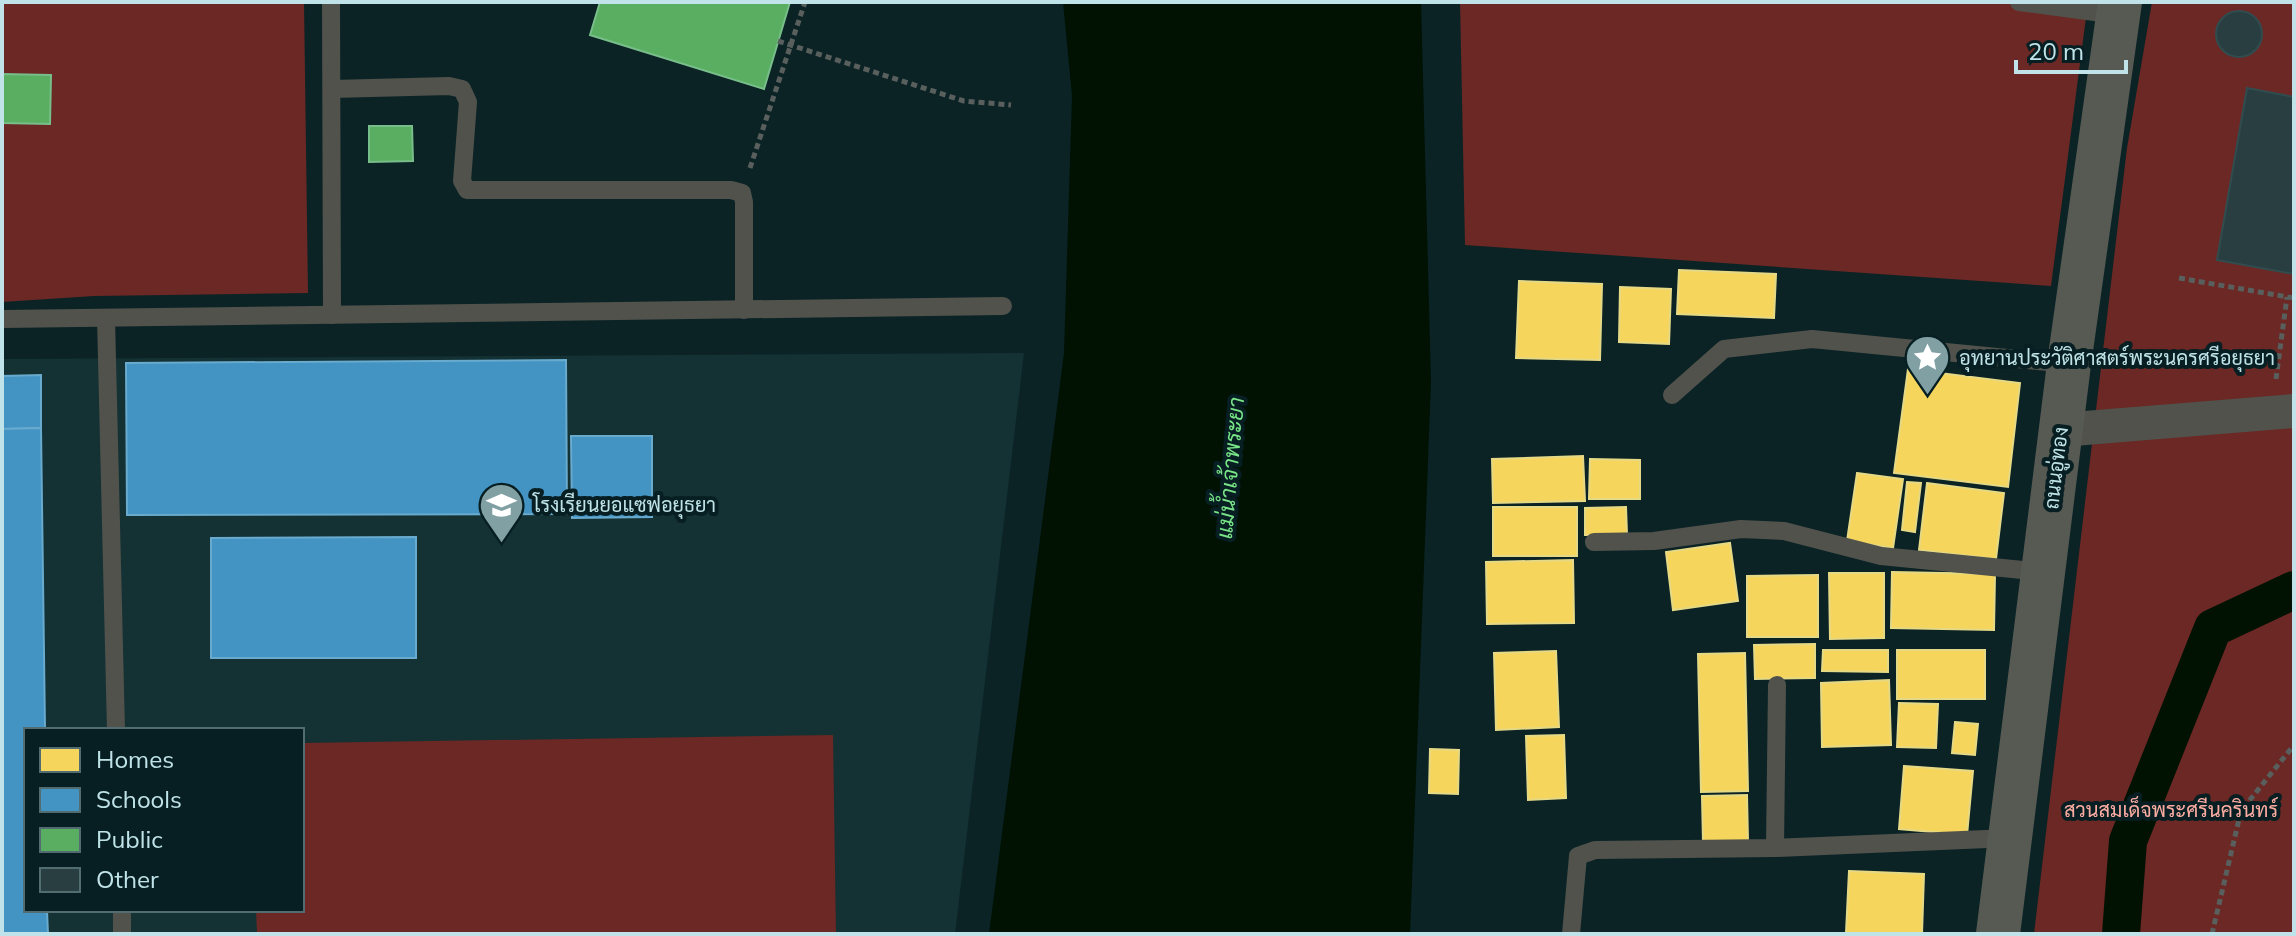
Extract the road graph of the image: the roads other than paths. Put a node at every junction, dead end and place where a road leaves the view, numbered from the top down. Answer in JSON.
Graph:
{"nodes":[{"id":1,"x":331,"y":2,"type":"edge"},
{"id":2,"x":2019,"y":2,"type":"edge"},
{"id":3,"x":2118,"y":8,"type":"edge"},
{"id":4,"x":332,"y":89,"type":"junction"},
{"id":5,"x":1003,"y":306,"type":"dead end"},
{"id":6,"x":744,"y":310,"type":"junction"},
{"id":7,"x":332,"y":315,"type":"junction"},
{"id":8,"x":106,"y":318,"type":"junction"},
{"id":9,"x":2,"y":319,"type":"edge"},
{"id":10,"x":2069,"y":364,"type":"junction"},
{"id":11,"x":1672,"y":395,"type":"dead end"},
{"id":12,"x":2283,"y":412,"type":"edge"},
{"id":13,"x":2061,"y":430,"type":"junction"},
{"id":14,"x":1594,"y":542,"type":"dead end"},
{"id":15,"x":2043,"y":572,"type":"junction"},
{"id":16,"x":1777,"y":685,"type":"dead end"},
{"id":17,"x":116,"y":728,"type":"edge"},
{"id":18,"x":2010,"y":838,"type":"junction"},
{"id":19,"x":1775,"y":848,"type":"junction"},
{"id":20,"x":122,"y":912,"type":"edge"},
{"id":21,"x":122,"y":934,"type":"edge"},
{"id":22,"x":1571,"y":934,"type":"edge"},
{"id":23,"x":1998,"y":934,"type":"edge"}],
"edges":[{"from":1,"to":4,"type":"lane"},
{"from":2,"to":3,"type":"lane"},
{"from":3,"to":10,"type":"main road","name":"ถนนอู่ทอง"},
{"from":4,"to":6,"type":"lane"},
{"from":4,"to":7,"type":"lane"},
{"from":5,"to":6,"type":"lane"},
{"from":6,"to":7,"type":"lane"},
{"from":7,"to":8,"type":"lane"},
{"from":8,"to":9,"type":"lane"},
{"from":8,"to":17,"type":"lane"},
{"from":10,"to":11,"type":"lane"},
{"from":10,"to":13,"type":"main road","name":"ถนนอู่ทอง"},
{"from":12,"to":13,"type":"street"},
{"from":13,"to":15,"type":"main road","name":"ถนนอู่ทอง"},
{"from":14,"to":15,"type":"lane"},
{"from":15,"to":18,"type":"main road","name":"ถนนอู่ทอง"},
{"from":16,"to":19,"type":"lane"},
{"from":18,"to":19,"type":"lane"},
{"from":18,"to":23,"type":"main road","name":"ถนนอู่ทอง"},
{"from":19,"to":22,"type":"lane"},
{"from":20,"to":21,"type":"lane"}]}
